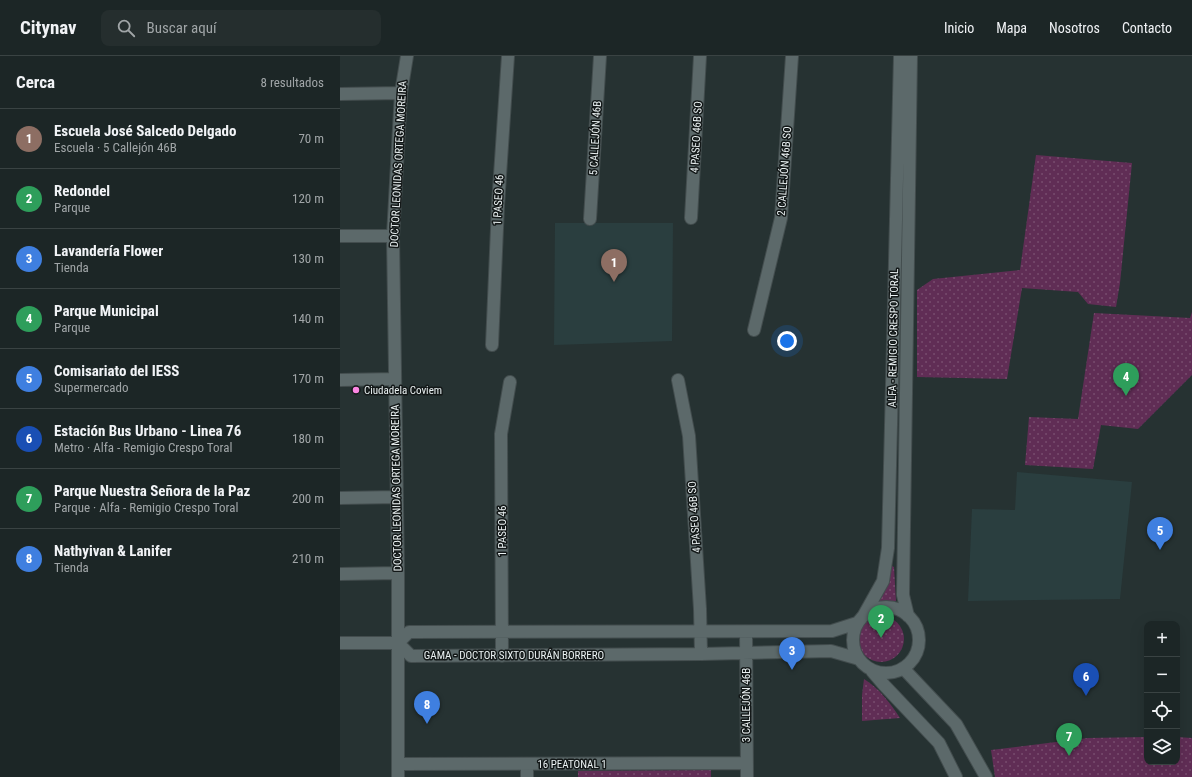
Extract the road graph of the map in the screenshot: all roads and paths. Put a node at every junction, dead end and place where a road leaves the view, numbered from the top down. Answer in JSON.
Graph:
{"nodes":[{"id":1,"x":407,"y":56,"type":"edge"},
{"id":2,"x":508,"y":56,"type":"edge"},
{"id":3,"x":600,"y":56,"type":"edge"},
{"id":4,"x":700,"y":56,"type":"edge"},
{"id":5,"x":792,"y":56,"type":"edge"},
{"id":6,"x":900,"y":56,"type":"edge"},
{"id":7,"x":911,"y":56,"type":"edge"},
{"id":8,"x":400,"y":93,"type":"junction"},
{"id":9,"x":340,"y":94,"type":"edge"},
{"id":10,"x":691,"y":218,"type":"dead end"},
{"id":11,"x":590,"y":219,"type":"dead end"},
{"id":12,"x":340,"y":236,"type":"edge"},
{"id":13,"x":393,"y":236,"type":"junction"},
{"id":14,"x":754,"y":330,"type":"dead end"},
{"id":15,"x":492,"y":345,"type":"dead end"},
{"id":16,"x":395,"y":379,"type":"junction"},
{"id":17,"x":340,"y":380,"type":"edge"},
{"id":18,"x":678,"y":380,"type":"dead end"},
{"id":19,"x":510,"y":382,"type":"dead end"},
{"id":20,"x":397,"y":497,"type":"junction"},
{"id":21,"x":340,"y":498,"type":"edge"},
{"id":22,"x":888,"y":548,"type":"junction"},
{"id":23,"x":904,"y":548,"type":"junction"},
{"id":24,"x":398,"y":573,"type":"junction"},
{"id":25,"x":340,"y":574,"type":"edge"},
{"id":26,"x":908,"y":616,"type":"junction"},
{"id":27,"x":861,"y":619,"type":"junction"},
{"id":28,"x":502,"y":631,"type":"junction"},
{"id":29,"x":700,"y":632,"type":"junction"},
{"id":30,"x":746,"y":632,"type":"junction"},
{"id":31,"x":340,"y":643,"type":"edge"},
{"id":32,"x":398,"y":643,"type":"junction"},
{"id":33,"x":701,"y":654,"type":"junction"},
{"id":34,"x":746,"y":654,"type":"junction"},
{"id":35,"x":502,"y":656,"type":"junction"},
{"id":36,"x":858,"y":659,"type":"junction"},
{"id":37,"x":903,"y":668,"type":"junction"},
{"id":38,"x":872,"y":671,"type":"junction"},
{"id":39,"x":746,"y":763,"type":"junction"},
{"id":40,"x":398,"y":764,"type":"junction"},
{"id":41,"x":527,"y":764,"type":"junction"},
{"id":42,"x":398,"y":777,"type":"edge"},
{"id":43,"x":527,"y":777,"type":"edge"},
{"id":44,"x":746,"y":777,"type":"edge"},
{"id":45,"x":956,"y":777,"type":"edge"},
{"id":46,"x":986,"y":777,"type":"edge"}],
"edges":[{"from":1,"to":8,"type":"street","name":"DOCTOR LEONIDAS ORTEGA MOREIRA"},
{"from":2,"to":15,"type":"street","name":"1 PASEO 46"},
{"from":3,"to":11,"type":"street","name":"5 CALLEJÓN 46B"},
{"from":4,"to":10,"type":"street","name":"4 PASEO 46B SO"},
{"from":5,"to":14,"type":"street","name":"2 CALLEJÓN 46B SO"},
{"from":6,"to":22,"type":"street","name":"ALFA - REMIGIO CRESPO TORAL"},
{"from":7,"to":23,"type":"street","name":"ALFA - REMIGIO CRESPO TORAL"},
{"from":8,"to":9,"type":"street"},
{"from":8,"to":13,"type":"street","name":"DOCTOR LEONIDAS ORTEGA MOREIRA"},
{"from":12,"to":13,"type":"street"},
{"from":13,"to":16,"type":"street","name":"DOCTOR LEONIDAS ORTEGA MOREIRA"},
{"from":16,"to":17,"type":"street"},
{"from":16,"to":20,"type":"street","name":"DOCTOR LEONIDAS ORTEGA MOREIRA"},
{"from":18,"to":29,"type":"street","name":"4 PASEO 46B SO"},
{"from":19,"to":28,"type":"street","name":"1 PASEO 46"},
{"from":20,"to":21,"type":"street"},
{"from":20,"to":24,"type":"street","name":"DOCTOR LEONIDAS ORTEGA MOREIRA"},
{"from":22,"to":23,"type":"street"},
{"from":22,"to":27,"type":"street","name":"ALFA - REMIGIO CRESPO TORAL"},
{"from":23,"to":26,"type":"street","name":"ALFA - REMIGIO CRESPO TORAL"},
{"from":24,"to":25,"type":"street"},
{"from":24,"to":32,"type":"street","name":"DOCTOR LEONIDAS ORTEGA MOREIRA"},
{"from":26,"to":27,"type":"street"},
{"from":26,"to":37,"type":"street"},
{"from":27,"to":30,"type":"street"},
{"from":27,"to":36,"type":"street"},
{"from":28,"to":29,"type":"street"},
{"from":28,"to":32,"type":"street"},
{"from":28,"to":35,"type":"street","name":"1 PASEO 46"},
{"from":29,"to":30,"type":"street"},
{"from":29,"to":33,"type":"street","name":"4 PASEO 46B SO"},
{"from":30,"to":34,"type":"street","name":"3 CALLEJÓN 46B"},
{"from":31,"to":32,"type":"street"},
{"from":32,"to":35,"type":"street","name":"GAMA - DOCTOR SIXTO DURÁN BORRERO"},
{"from":32,"to":40,"type":"street","name":"DOCTOR LEONIDAS ORTEGA MOREIRA"},
{"from":33,"to":34,"type":"street","name":"GAMA - DOCTOR SIXTO DURÁN BORRERO"},
{"from":33,"to":35,"type":"street","name":"GAMA - DOCTOR SIXTO DURÁN BORRERO"},
{"from":34,"to":36,"type":"street","name":"GAMA - DOCTOR SIXTO DURÁN BORRERO"},
{"from":34,"to":39,"type":"street","name":"3 CALLEJÓN 46B"},
{"from":36,"to":38,"type":"street"},
{"from":37,"to":38,"type":"street"},
{"from":37,"to":46,"type":"street"},
{"from":38,"to":45,"type":"street"},
{"from":39,"to":41,"type":"street","name":"16 PEATONAL 1"},
{"from":39,"to":44,"type":"street","name":"3 CALLEJÓN 46B"},
{"from":40,"to":41,"type":"street","name":"16 PEATONAL 1"},
{"from":40,"to":42,"type":"street","name":"DOCTOR LEONIDAS ORTEGA MOREIRA"},
{"from":41,"to":43,"type":"street"}]}
